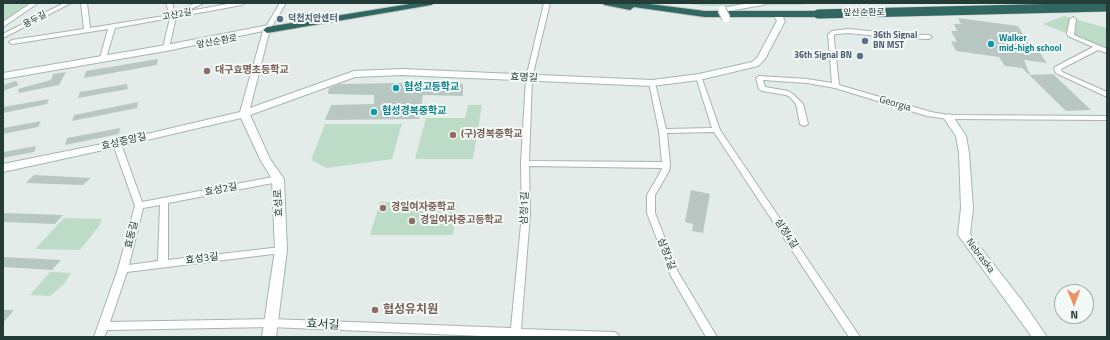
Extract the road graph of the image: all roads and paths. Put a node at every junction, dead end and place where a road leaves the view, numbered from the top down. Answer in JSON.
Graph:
{"nodes":[{"id":1,"x":35,"y":3,"type":"edge"},
{"id":2,"x":68,"y":3,"type":"edge"},
{"id":3,"x":84,"y":3,"type":"edge"},
{"id":4,"x":169,"y":3,"type":"edge"},
{"id":5,"x":201,"y":3,"type":"edge"},
{"id":6,"x":242,"y":3,"type":"edge"},
{"id":7,"x":284,"y":3,"type":"edge"},
{"id":8,"x":410,"y":3,"type":"edge"},
{"id":9,"x":431,"y":3,"type":"edge"},
{"id":10,"x":547,"y":3,"type":"edge"},
{"id":11,"x":605,"y":3,"type":"edge"},
{"id":12,"x":622,"y":3,"type":"edge"},
{"id":13,"x":641,"y":3,"type":"edge"},
{"id":14,"x":653,"y":3,"type":"edge"},
{"id":15,"x":763,"y":3,"type":"edge"},
{"id":16,"x":1067,"y":3,"type":"edge"},
{"id":17,"x":218,"y":5,"type":"edge"},
{"id":18,"x":1106,"y":7,"type":"edge"},
{"id":19,"x":1083,"y":9,"type":"joint"},
{"id":20,"x":722,"y":10,"type":"junction"},
{"id":21,"x":818,"y":13,"type":"junction"},
{"id":22,"x":173,"y":16,"type":"junction"},
{"id":23,"x":726,"y":18,"type":"junction"},
{"id":24,"x":779,"y":18,"type":"joint"},
{"id":25,"x":1073,"y":19,"type":"dead end"},
{"id":26,"x":3,"y":25,"type":"edge"},
{"id":27,"x":112,"y":26,"type":"junction"},
{"id":28,"x":268,"y":29,"type":"junction"},
{"id":29,"x":87,"y":30,"type":"junction"},
{"id":30,"x":3,"y":36,"type":"edge"},
{"id":31,"x":929,"y":37,"type":"dead end"},
{"id":32,"x":12,"y":42,"type":"dead end"},
{"id":33,"x":1099,"y":47,"type":"junction"},
{"id":34,"x":166,"y":48,"type":"junction"},
{"id":35,"x":1107,"y":51,"type":"edge"},
{"id":36,"x":103,"y":58,"type":"junction"},
{"id":37,"x":3,"y":76,"type":"edge"},
{"id":38,"x":699,"y":77,"type":"junction"},
{"id":39,"x":529,"y":78,"type":"junction"},
{"id":40,"x":3,"y":79,"type":"edge"},
{"id":41,"x":652,"y":83,"type":"junction"},
{"id":42,"x":836,"y":86,"type":"junction"},
{"id":43,"x":1107,"y":95,"type":"edge"},
{"id":44,"x":244,"y":114,"type":"junction"},
{"id":45,"x":948,"y":117,"type":"junction"},
{"id":46,"x":1107,"y":118,"type":"edge"},
{"id":47,"x":804,"y":124,"type":"dead end"},
{"id":48,"x":716,"y":130,"type":"junction"},
{"id":49,"x":663,"y":131,"type":"junction"},
{"id":50,"x":117,"y":144,"type":"junction"},
{"id":51,"x":525,"y":163,"type":"junction"},
{"id":52,"x":666,"y":165,"type":"junction"},
{"id":53,"x":3,"y":168,"type":"edge"},
{"id":54,"x":278,"y":179,"type":"junction"},
{"id":55,"x":164,"y":201,"type":"junction"},
{"id":56,"x":139,"y":206,"type":"junction"},
{"id":57,"x":281,"y":250,"type":"junction"},
{"id":58,"x":163,"y":264,"type":"junction"},
{"id":59,"x":124,"y":269,"type":"junction"},
{"id":60,"x":272,"y":323,"type":"junction"},
{"id":61,"x":104,"y":326,"type":"junction"},
{"id":62,"x":515,"y":336,"type":"edge"},
{"id":63,"x":99,"y":337,"type":"edge"},
{"id":64,"x":269,"y":337,"type":"edge"},
{"id":65,"x":608,"y":337,"type":"edge"},
{"id":66,"x":614,"y":337,"type":"edge"},
{"id":67,"x":712,"y":337,"type":"edge"},
{"id":68,"x":855,"y":337,"type":"edge"},
{"id":69,"x":1040,"y":337,"type":"edge"}],
"edges":[{"from":1,"to":26,"type":"street"},
{"from":2,"to":30,"type":"street","name":"용두길"},
{"from":3,"to":29,"type":"street"},
{"from":4,"to":22,"type":"street"},
{"from":5,"to":22,"type":"street"},
{"from":6,"to":17,"type":"street","name":"고산2길"},
{"from":7,"to":28,"type":"street"},
{"from":8,"to":28,"type":"highway","name":"앞산순환로"},
{"from":9,"to":28,"type":"highway","name":"앞산순환로"},
{"from":10,"to":39,"type":"street","name":"삼정1길"},
{"from":11,"to":23,"type":"highway"},
{"from":12,"to":21,"type":"highway","name":"앞산순환로"},
{"from":13,"to":21,"type":"highway","name":"앞산순환로"},
{"from":14,"to":20,"type":"highway"},
{"from":15,"to":20,"type":"street"},
{"from":16,"to":19,"type":"street"},
{"from":17,"to":22,"type":"street","name":"고산2길"},
{"from":18,"to":19,"type":"highway"},
{"from":18,"to":21,"type":"highway","name":"앞산순환로","bridge":true},
{"from":20,"to":23,"type":"street","bridge":true},
{"from":22,"to":27,"type":"street","name":"고산2길"},
{"from":22,"to":34,"type":"street"},
{"from":23,"to":24,"type":"highway"},
{"from":24,"to":38,"type":"street","name":"효명길"},
{"from":25,"to":33,"type":"street"},
{"from":27,"to":29,"type":"street","name":"고산2길"},
{"from":27,"to":36,"type":"street"},
{"from":28,"to":34,"type":"street","name":"앞산순환로"},
{"from":28,"to":40,"type":"street","name":"앞산순환로"},
{"from":28,"to":44,"type":"street"},
{"from":29,"to":32,"type":"street","name":"고산2길"},
{"from":31,"to":42,"type":"street"},
{"from":33,"to":35,"type":"street"},
{"from":33,"to":43,"type":"street"},
{"from":34,"to":36,"type":"street","name":"앞산순환로"},
{"from":36,"to":37,"type":"street","name":"앞산순환로"},
{"from":38,"to":41,"type":"street","name":"효명길"},
{"from":38,"to":48,"type":"street","name":"삼정4길"},
{"from":39,"to":41,"type":"street","name":"효명길"},
{"from":39,"to":44,"type":"street","name":"효명길"},
{"from":39,"to":51,"type":"street","name":"삼정1길"},
{"from":41,"to":49,"type":"street","name":"삼정2길"},
{"from":42,"to":45,"type":"street","name":"Georgia"},
{"from":42,"to":47,"type":"street","name":"Georgia"},
{"from":44,"to":50,"type":"street","name":"효성중앙길"},
{"from":44,"to":54,"type":"street","name":"효성로"},
{"from":45,"to":46,"type":"street","name":"Georgia"},
{"from":45,"to":69,"type":"street","name":"Nebraska"},
{"from":48,"to":49,"type":"street"},
{"from":48,"to":68,"type":"street","name":"삼정4길"},
{"from":49,"to":52,"type":"street","name":"삼정2길"},
{"from":50,"to":53,"type":"street","name":"효성중앙길"},
{"from":50,"to":56,"type":"street"},
{"from":51,"to":52,"type":"street"},
{"from":51,"to":62,"type":"street","name":"삼정1길"},
{"from":52,"to":67,"type":"street","name":"삼정2길"},
{"from":54,"to":55,"type":"street","name":"효성2길"},
{"from":54,"to":57,"type":"street","name":"효성로"},
{"from":55,"to":56,"type":"street","name":"효성2길"},
{"from":55,"to":58,"type":"street"},
{"from":56,"to":59,"type":"street","name":"효동길"},
{"from":57,"to":58,"type":"street","name":"효성3길"},
{"from":57,"to":60,"type":"street","name":"효성로"},
{"from":58,"to":59,"type":"street","name":"효성3길"},
{"from":59,"to":61,"type":"street","name":"효동길"},
{"from":60,"to":61,"type":"street"},
{"from":60,"to":62,"type":"street","name":"효서길"},
{"from":60,"to":64,"type":"street","name":"효성로"},
{"from":61,"to":63,"type":"street","name":"효동길"},
{"from":62,"to":65,"type":"street","name":"효서길"},
{"from":65,"to":66,"type":"street","name":"효서길"}]}
